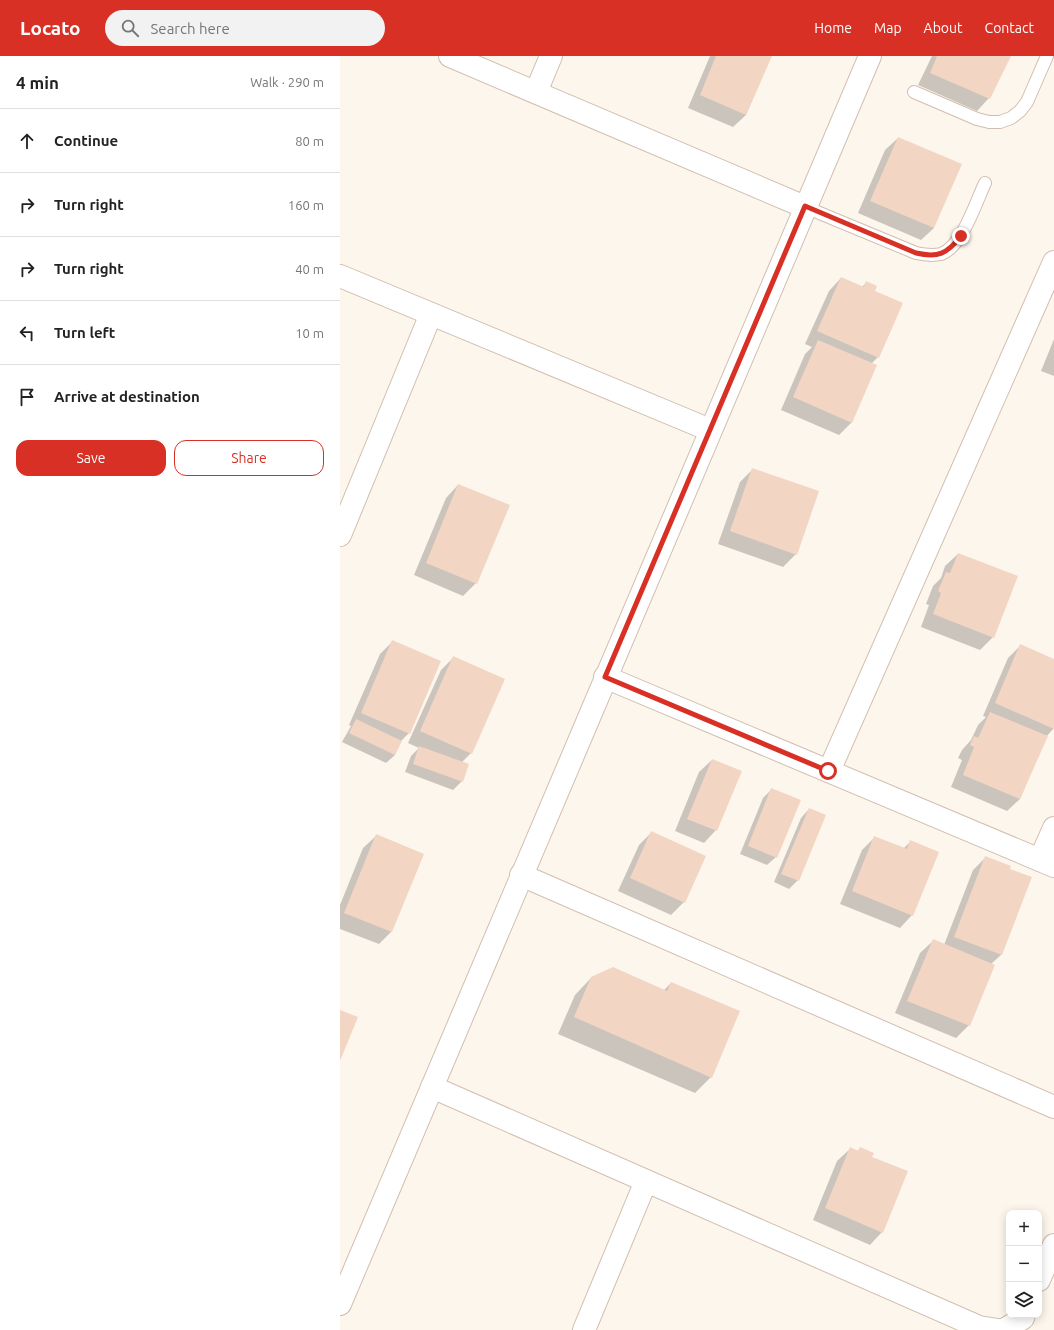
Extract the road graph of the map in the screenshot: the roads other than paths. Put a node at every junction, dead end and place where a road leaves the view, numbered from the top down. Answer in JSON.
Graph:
{"nodes":[{"id":1,"x":450,"y":56,"type":"edge"},
{"id":2,"x":551,"y":56,"type":"edge"},
{"id":3,"x":870,"y":56,"type":"edge"},
{"id":4,"x":1048,"y":56,"type":"edge"},
{"id":5,"x":536,"y":92,"type":"junction"},
{"id":6,"x":914,"y":92,"type":"dead end"},
{"id":7,"x":985,"y":183,"type":"dead end"},
{"id":8,"x":805,"y":206,"type":"junction"},
{"id":9,"x":1054,"y":262,"type":"edge"},
{"id":10,"x":340,"y":276,"type":"edge"},
{"id":11,"x":431,"y":314,"type":"junction"},
{"id":12,"x":710,"y":430,"type":"junction"},
{"id":13,"x":340,"y":535,"type":"edge"},
{"id":14,"x":605,"y":677,"type":"junction"},
{"id":15,"x":828,"y":771,"type":"junction"},
{"id":16,"x":1054,"y":828,"type":"edge"},
{"id":17,"x":1047,"y":863,"type":"edge"},
{"id":18,"x":521,"y":875,"type":"junction"},
{"id":19,"x":432,"y":1087,"type":"junction"},
{"id":20,"x":1054,"y":1107,"type":"edge"},
{"id":21,"x":646,"y":1180,"type":"junction"},
{"id":22,"x":1054,"y":1245,"type":"edge"},
{"id":23,"x":1042,"y":1273,"type":"edge"},
{"id":24,"x":340,"y":1304,"type":"edge"},
{"id":25,"x":1023,"y":1318,"type":"edge"},
{"id":26,"x":584,"y":1330,"type":"edge"},
{"id":27,"x":998,"y":1330,"type":"edge"},
{"id":28,"x":1004,"y":1330,"type":"edge"}],
"edges":[{"from":1,"to":5,"type":"street"},
{"from":2,"to":5,"type":"street"},
{"from":3,"to":8,"type":"street"},
{"from":4,"to":6,"type":"lane"},
{"from":5,"to":8,"type":"street"},
{"from":7,"to":8,"type":"lane"},
{"from":8,"to":12,"type":"street"},
{"from":9,"to":15,"type":"street"},
{"from":10,"to":11,"type":"street"},
{"from":11,"to":12,"type":"street"},
{"from":11,"to":13,"type":"street"},
{"from":12,"to":14,"type":"street"},
{"from":14,"to":15,"type":"street"},
{"from":14,"to":18,"type":"street"},
{"from":15,"to":17,"type":"street"},
{"from":16,"to":17,"type":"street"},
{"from":18,"to":19,"type":"street"},
{"from":18,"to":20,"type":"street"},
{"from":19,"to":21,"type":"street"},
{"from":19,"to":24,"type":"street"},
{"from":21,"to":26,"type":"street"},
{"from":21,"to":27,"type":"street"},
{"from":22,"to":23,"type":"street"},
{"from":25,"to":28,"type":"street"}]}
